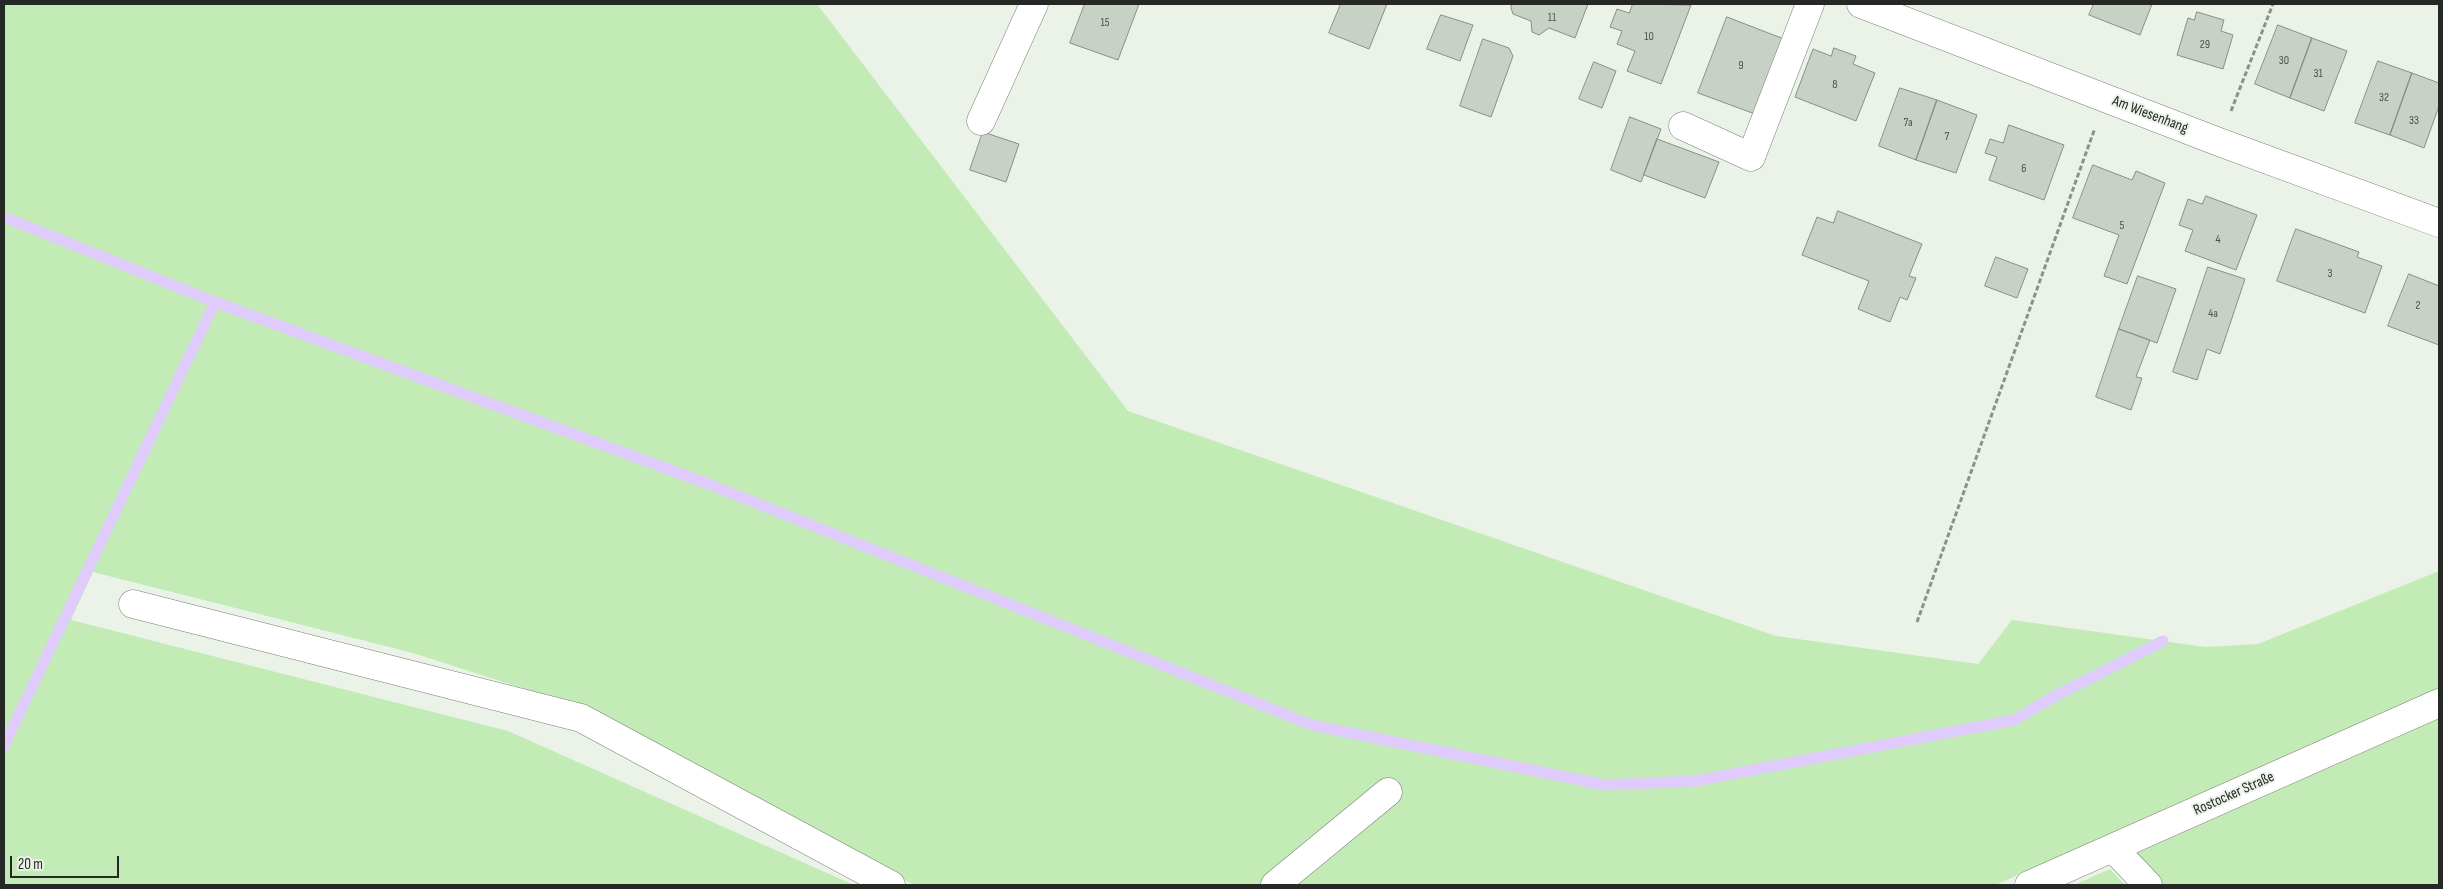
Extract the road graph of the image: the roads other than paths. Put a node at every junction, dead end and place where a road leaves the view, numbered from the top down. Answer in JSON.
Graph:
{"nodes":[{"id":1,"x":1034,"y":4,"type":"edge"},
{"id":2,"x":1810,"y":4,"type":"edge"},
{"id":3,"x":1861,"y":4,"type":"edge"},
{"id":4,"x":981,"y":121,"type":"dead end"},
{"id":5,"x":1682,"y":126,"type":"dead end"},
{"id":6,"x":2439,"y":223,"type":"edge"},
{"id":7,"x":133,"y":604,"type":"dead end"},
{"id":8,"x":2439,"y":703,"type":"edge"},
{"id":9,"x":1388,"y":792,"type":"dead end"},
{"id":10,"x":2113,"y":848,"type":"junction"},
{"id":11,"x":891,"y":885,"type":"edge"},
{"id":12,"x":1275,"y":885,"type":"edge"},
{"id":13,"x":2029,"y":885,"type":"edge"},
{"id":14,"x":2148,"y":885,"type":"edge"}],
"edges":[{"from":1,"to":4,"type":"street"},
{"from":2,"to":5,"type":"street"},
{"from":3,"to":6,"type":"street","name":"Am Wiesenhang"},
{"from":7,"to":11,"type":"street"},
{"from":8,"to":10,"type":"street","name":"Rostocker Straße"},
{"from":9,"to":12,"type":"street"},
{"from":10,"to":13,"type":"street","name":"Rostocker Straße"},
{"from":10,"to":14,"type":"street"}]}
